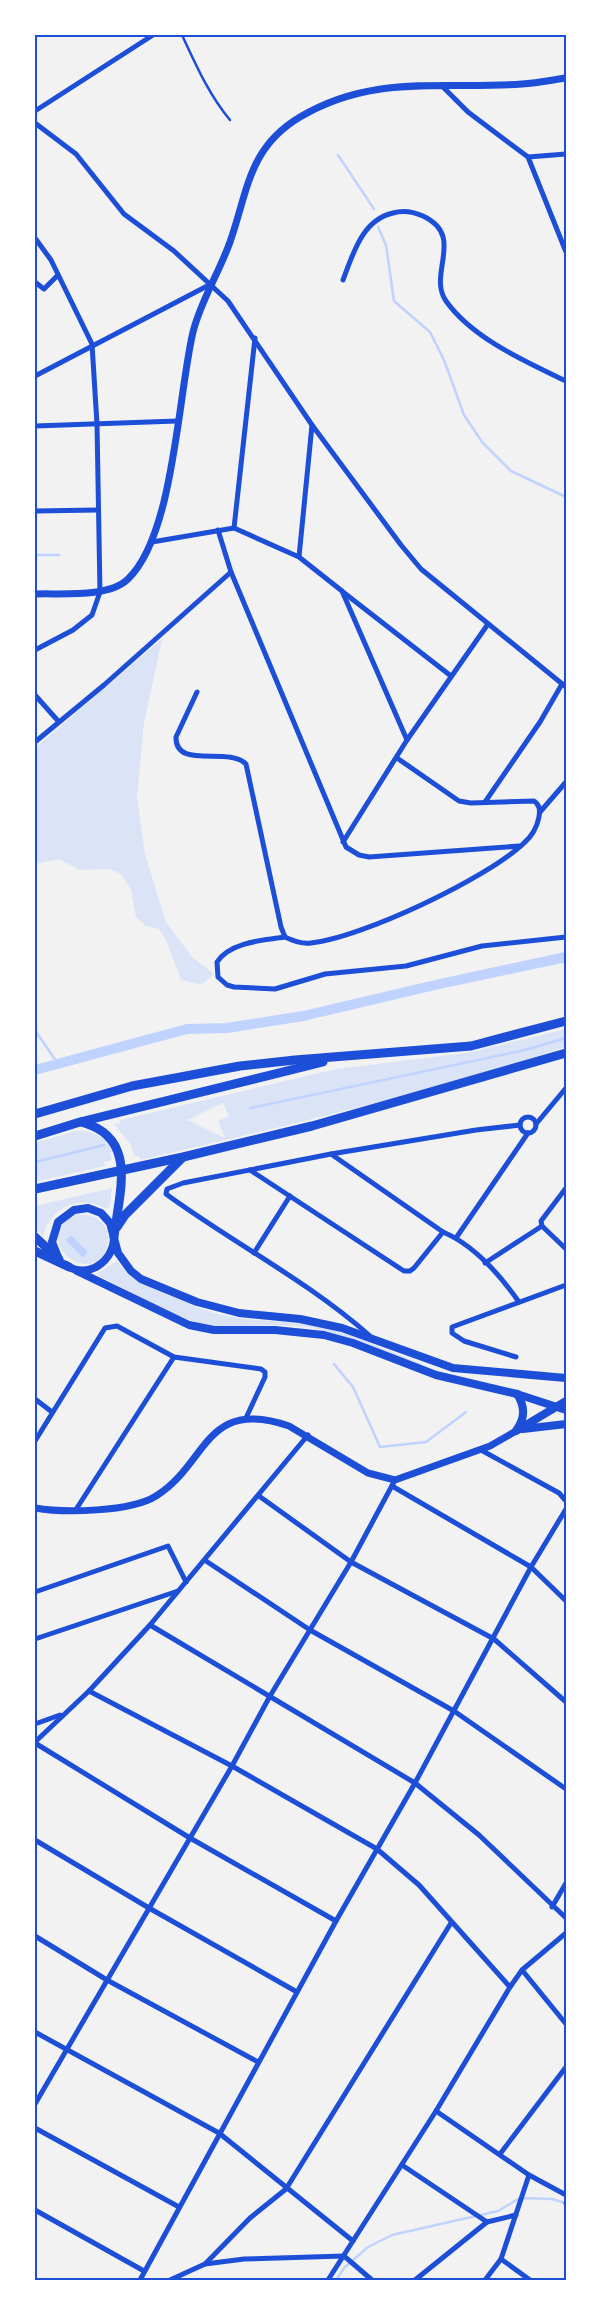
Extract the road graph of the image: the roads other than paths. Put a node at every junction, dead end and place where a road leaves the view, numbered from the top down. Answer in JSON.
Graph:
{"nodes":[{"id":1,"x":153,"y":35,"type":"edge"},
{"id":2,"x":182,"y":35,"type":"edge"},
{"id":3,"x":566,"y":78,"type":"edge"},
{"id":4,"x":440,"y":85,"type":"junction"},
{"id":5,"x":35,"y":111,"type":"edge"},
{"id":6,"x":230,"y":120,"type":"dead end"},
{"id":7,"x":35,"y":123,"type":"edge"},
{"id":8,"x":566,"y":154,"type":"edge"},
{"id":9,"x":528,"y":157,"type":"junction"},
{"id":10,"x":35,"y":238,"type":"edge"},
{"id":11,"x":566,"y":252,"type":"edge"},
{"id":12,"x":58,"y":275,"type":"junction"},
{"id":13,"x":343,"y":280,"type":"dead end"},
{"id":14,"x":35,"y":282,"type":"edge"},
{"id":15,"x":211,"y":284,"type":"junction"},
{"id":16,"x":254,"y":338,"type":"junction"},
{"id":17,"x":92,"y":344,"type":"junction"},
{"id":18,"x":35,"y":376,"type":"edge"},
{"id":19,"x":566,"y":381,"type":"edge"},
{"id":20,"x":177,"y":421,"type":"junction"},
{"id":21,"x":97,"y":424,"type":"junction"},
{"id":22,"x":312,"y":425,"type":"junction"},
{"id":23,"x":35,"y":426,"type":"edge"},
{"id":24,"x":97,"y":510,"type":"junction"},
{"id":25,"x":35,"y":511,"type":"edge"},
{"id":26,"x":234,"y":528,"type":"junction"},
{"id":27,"x":218,"y":530,"type":"junction"},
{"id":28,"x":152,"y":542,"type":"junction"},
{"id":29,"x":299,"y":557,"type":"junction"},
{"id":30,"x":231,"y":572,"type":"junction"},
{"id":31,"x":342,"y":591,"type":"junction"},
{"id":32,"x":100,"y":592,"type":"junction"},
{"id":33,"x":35,"y":594,"type":"edge"},
{"id":34,"x":488,"y":624,"type":"junction"},
{"id":35,"x":35,"y":650,"type":"edge"},
{"id":36,"x":451,"y":676,"type":"junction"},
{"id":37,"x":564,"y":685,"type":"edge"},
{"id":38,"x":197,"y":692,"type":"dead end"},
{"id":39,"x":35,"y":695,"type":"edge"},
{"id":40,"x":59,"y":722,"type":"junction"},
{"id":41,"x":407,"y":740,"type":"junction"},
{"id":42,"x":35,"y":742,"type":"edge"},
{"id":43,"x":397,"y":758,"type":"junction"},
{"id":44,"x":566,"y":782,"type":"edge"},
{"id":45,"x":485,"y":802,"type":"junction"},
{"id":46,"x":540,"y":812,"type":"junction"},
{"id":47,"x":343,"y":842,"type":"junction"},
{"id":48,"x":521,"y":846,"type":"junction"},
{"id":49,"x":285,"y":937,"type":"junction"},
{"id":50,"x":566,"y":937,"type":"edge"},
{"id":51,"x":566,"y":1021,"type":"edge"},
{"id":52,"x":566,"y":1053,"type":"edge"},
{"id":53,"x":347,"y":1056,"type":"junction"},
{"id":54,"x":566,"y":1088,"type":"edge"},
{"id":55,"x":35,"y":1114,"type":"edge"},
{"id":56,"x":80,"y":1122,"type":"junction"},
{"id":57,"x":536,"y":1124,"type":"junction"},
{"id":58,"x":520,"y":1125,"type":"junction"},
{"id":59,"x":528,"y":1133,"type":"junction"},
{"id":60,"x":35,"y":1136,"type":"edge"},
{"id":61,"x":331,"y":1154,"type":"junction"},
{"id":62,"x":183,"y":1157,"type":"junction"},
{"id":63,"x":122,"y":1170,"type":"junction"},
{"id":64,"x":250,"y":1170,"type":"junction"},
{"id":65,"x":566,"y":1188,"type":"edge"},
{"id":66,"x":35,"y":1189,"type":"edge"},
{"id":67,"x":290,"y":1196,"type":"junction"},
{"id":68,"x":542,"y":1226,"type":"junction"},
{"id":69,"x":443,"y":1232,"type":"junction"},
{"id":70,"x":114,"y":1236,"type":"junction"},
{"id":71,"x":35,"y":1238,"type":"edge"},
{"id":72,"x":456,"y":1238,"type":"junction"},
{"id":73,"x":566,"y":1250,"type":"edge"},
{"id":74,"x":35,"y":1251,"type":"edge"},
{"id":75,"x":254,"y":1253,"type":"junction"},
{"id":76,"x":61,"y":1260,"type":"junction"},
{"id":77,"x":485,"y":1263,"type":"junction"},
{"id":78,"x":69,"y":1267,"type":"junction"},
{"id":79,"x":566,"y":1284,"type":"edge"},
{"id":80,"x":520,"y":1302,"type":"junction"},
{"id":81,"x":372,"y":1338,"type":"junction"},
{"id":82,"x":174,"y":1357,"type":"junction"},
{"id":83,"x":516,"y":1357,"type":"dead end"},
{"id":84,"x":566,"y":1378,"type":"edge"},
{"id":85,"x":517,"y":1394,"type":"junction"},
{"id":86,"x":35,"y":1399,"type":"edge"},
{"id":87,"x":566,"y":1401,"type":"edge"},
{"id":88,"x":557,"y":1406,"type":"junction"},
{"id":89,"x":566,"y":1410,"type":"edge"},
{"id":90,"x":52,"y":1412,"type":"junction"},
{"id":91,"x":246,"y":1420,"type":"junction"},
{"id":92,"x":566,"y":1424,"type":"edge"},
{"id":93,"x":516,"y":1431,"type":"junction"},
{"id":94,"x":308,"y":1435,"type":"junction"},
{"id":95,"x":35,"y":1441,"type":"edge"},
{"id":96,"x":481,"y":1450,"type":"junction"},
{"id":97,"x":394,"y":1483,"type":"junction"},
{"id":98,"x":259,"y":1496,"type":"junction"},
{"id":99,"x":566,"y":1501,"type":"edge"},
{"id":100,"x":35,"y":1508,"type":"edge"},
{"id":101,"x":566,"y":1509,"type":"edge"},
{"id":102,"x":75,"y":1511,"type":"junction"},
{"id":103,"x":206,"y":1560,"type":"junction"},
{"id":104,"x":351,"y":1562,"type":"junction"},
{"id":105,"x":532,"y":1567,"type":"junction"},
{"id":106,"x":186,"y":1582,"type":"junction"},
{"id":107,"x":178,"y":1591,"type":"junction"},
{"id":108,"x":35,"y":1592,"type":"edge"},
{"id":109,"x":566,"y":1601,"type":"edge"},
{"id":110,"x":150,"y":1625,"type":"junction"},
{"id":111,"x":310,"y":1630,"type":"junction"},
{"id":112,"x":494,"y":1638,"type":"junction"},
{"id":113,"x":35,"y":1639,"type":"edge"},
{"id":114,"x":89,"y":1691,"type":"junction"},
{"id":115,"x":270,"y":1696,"type":"junction"},
{"id":116,"x":566,"y":1702,"type":"edge"},
{"id":117,"x":454,"y":1711,"type":"junction"},
{"id":118,"x":63,"y":1714,"type":"junction"},
{"id":119,"x":35,"y":1724,"type":"edge"},
{"id":120,"x":35,"y":1743,"type":"edge"},
{"id":121,"x":232,"y":1766,"type":"junction"},
{"id":122,"x":415,"y":1783,"type":"junction"},
{"id":123,"x":566,"y":1789,"type":"edge"},
{"id":124,"x":190,"y":1838,"type":"junction"},
{"id":125,"x":35,"y":1840,"type":"edge"},
{"id":126,"x":377,"y":1849,"type":"junction"},
{"id":127,"x":566,"y":1883,"type":"edge"},
{"id":128,"x":552,"y":1906,"type":"junction"},
{"id":129,"x":149,"y":1908,"type":"junction"},
{"id":130,"x":566,"y":1918,"type":"edge"},
{"id":131,"x":336,"y":1921,"type":"junction"},
{"id":132,"x":450,"y":1923,"type":"junction"},
{"id":133,"x":566,"y":1933,"type":"edge"},
{"id":134,"x":35,"y":1936,"type":"edge"},
{"id":135,"x":522,"y":1970,"type":"junction"},
{"id":136,"x":107,"y":1980,"type":"junction"},
{"id":137,"x":510,"y":1987,"type":"junction"},
{"id":138,"x":297,"y":1992,"type":"junction"},
{"id":139,"x":566,"y":2024,"type":"edge"},
{"id":140,"x":35,"y":2032,"type":"edge"},
{"id":141,"x":65,"y":2051,"type":"junction"},
{"id":142,"x":258,"y":2062,"type":"junction"},
{"id":143,"x":566,"y":2066,"type":"edge"},
{"id":144,"x":35,"y":2104,"type":"edge"},
{"id":145,"x":436,"y":2111,"type":"junction"},
{"id":146,"x":35,"y":2128,"type":"edge"},
{"id":147,"x":219,"y":2133,"type":"junction"},
{"id":148,"x":500,"y":2154,"type":"junction"},
{"id":149,"x":402,"y":2165,"type":"junction"},
{"id":150,"x":529,"y":2175,"type":"junction"},
{"id":151,"x":286,"y":2189,"type":"junction"},
{"id":152,"x":566,"y":2195,"type":"edge"},
{"id":153,"x":179,"y":2207,"type":"junction"},
{"id":154,"x":35,"y":2210,"type":"edge"},
{"id":155,"x":516,"y":2215,"type":"junction"},
{"id":156,"x":487,"y":2222,"type":"junction"},
{"id":157,"x":353,"y":2241,"type":"junction"},
{"id":158,"x":344,"y":2256,"type":"junction"},
{"id":159,"x":501,"y":2259,"type":"junction"},
{"id":160,"x":205,"y":2264,"type":"junction"},
{"id":161,"x":144,"y":2271,"type":"junction"},
{"id":162,"x":140,"y":2280,"type":"edge"},
{"id":163,"x":170,"y":2280,"type":"edge"},
{"id":164,"x":328,"y":2280,"type":"edge"},
{"id":165,"x":372,"y":2280,"type":"edge"},
{"id":166,"x":415,"y":2280,"type":"edge"},
{"id":167,"x":485,"y":2280,"type":"edge"},
{"id":168,"x":530,"y":2280,"type":"edge"}],
"edges":[{"from":1,"to":5,"type":"street"},
{"from":2,"to":6,"type":"lane"},
{"from":3,"to":4,"type":"street"},
{"from":4,"to":9,"type":"street"},
{"from":4,"to":15,"type":"street"},
{"from":7,"to":15,"type":"street"},
{"from":8,"to":9,"type":"street"},
{"from":9,"to":11,"type":"street"},
{"from":10,"to":12,"type":"street"},
{"from":12,"to":14,"type":"street"},
{"from":12,"to":17,"type":"street"},
{"from":13,"to":19,"type":"street"},
{"from":15,"to":16,"type":"street"},
{"from":15,"to":17,"type":"street"},
{"from":15,"to":20,"type":"street"},
{"from":16,"to":22,"type":"street"},
{"from":16,"to":26,"type":"street"},
{"from":17,"to":18,"type":"street"},
{"from":17,"to":21,"type":"street"},
{"from":20,"to":21,"type":"street"},
{"from":20,"to":28,"type":"street"},
{"from":21,"to":23,"type":"street"},
{"from":21,"to":24,"type":"street"},
{"from":22,"to":29,"type":"street"},
{"from":22,"to":34,"type":"street"},
{"from":24,"to":25,"type":"street"},
{"from":24,"to":32,"type":"street"},
{"from":26,"to":27,"type":"street"},
{"from":26,"to":29,"type":"street"},
{"from":27,"to":28,"type":"street"},
{"from":27,"to":30,"type":"street"},
{"from":28,"to":32,"type":"street"},
{"from":29,"to":31,"type":"street"},
{"from":30,"to":40,"type":"street"},
{"from":30,"to":47,"type":"street"},
{"from":31,"to":36,"type":"street"},
{"from":31,"to":41,"type":"street"},
{"from":32,"to":33,"type":"street"},
{"from":32,"to":35,"type":"street"},
{"from":34,"to":36,"type":"street"},
{"from":34,"to":37,"type":"street"},
{"from":36,"to":41,"type":"street"},
{"from":37,"to":45,"type":"street"},
{"from":38,"to":49,"type":"street"},
{"from":39,"to":40,"type":"street"},
{"from":40,"to":42,"type":"street"},
{"from":41,"to":43,"type":"street"},
{"from":43,"to":45,"type":"street"},
{"from":43,"to":47,"type":"street"},
{"from":44,"to":46,"type":"street"},
{"from":45,"to":46,"type":"street"},
{"from":46,"to":48,"type":"street"},
{"from":47,"to":48,"type":"street"},
{"from":48,"to":49,"type":"street"},
{"from":49,"to":50,"type":"street"},
{"from":51,"to":53,"type":"main road"},
{"from":52,"to":62,"type":"main road"},
{"from":53,"to":55,"type":"main road"},
{"from":53,"to":56,"type":"main road"},
{"from":54,"to":57,"type":"street"},
{"from":56,"to":60,"type":"main road"},
{"from":56,"to":63,"type":"main road"},
{"from":57,"to":58,"type":"street"},
{"from":57,"to":59,"type":"street"},
{"from":58,"to":59,"type":"street"},
{"from":58,"to":61,"type":"street"},
{"from":59,"to":72,"type":"street"},
{"from":61,"to":64,"type":"street"},
{"from":61,"to":69,"type":"street"},
{"from":62,"to":63,"type":"main road"},
{"from":62,"to":70,"type":"main road"},
{"from":63,"to":66,"type":"main road"},
{"from":63,"to":70,"type":"main road"},
{"from":64,"to":67,"type":"street"},
{"from":64,"to":75,"type":"street"},
{"from":65,"to":68,"type":"street"},
{"from":67,"to":69,"type":"street"},
{"from":67,"to":75,"type":"street"},
{"from":68,"to":73,"type":"street"},
{"from":68,"to":77,"type":"street"},
{"from":69,"to":72,"type":"street"},
{"from":70,"to":76,"type":"main road"},
{"from":70,"to":78,"type":"main road"},
{"from":70,"to":81,"type":"main road"},
{"from":71,"to":76,"type":"main road"},
{"from":72,"to":77,"type":"street"},
{"from":74,"to":78,"type":"main road"},
{"from":75,"to":81,"type":"street"},
{"from":76,"to":78,"type":"main road"},
{"from":77,"to":80,"type":"street"},
{"from":78,"to":85,"type":"main road"},
{"from":79,"to":80,"type":"street"},
{"from":80,"to":83,"type":"street"},
{"from":81,"to":84,"type":"main road"},
{"from":82,"to":90,"type":"street"},
{"from":82,"to":91,"type":"street"},
{"from":82,"to":102,"type":"street"},
{"from":85,"to":88,"type":"main road"},
{"from":85,"to":93,"type":"main road"},
{"from":86,"to":90,"type":"street"},
{"from":87,"to":88,"type":"main road"},
{"from":88,"to":89,"type":"main road"},
{"from":88,"to":93,"type":"main road"},
{"from":90,"to":95,"type":"street"},
{"from":91,"to":94,"type":"street"},
{"from":91,"to":102,"type":"street"},
{"from":92,"to":93,"type":"main road"},
{"from":93,"to":96,"type":"street"},
{"from":94,"to":97,"type":"street"},
{"from":94,"to":98,"type":"street"},
{"from":96,"to":97,"type":"street"},
{"from":96,"to":99,"type":"street"},
{"from":97,"to":104,"type":"street"},
{"from":97,"to":105,"type":"street"},
{"from":98,"to":103,"type":"street"},
{"from":98,"to":104,"type":"street"},
{"from":100,"to":102,"type":"street"},
{"from":101,"to":105,"type":"street"},
{"from":103,"to":106,"type":"street"},
{"from":103,"to":111,"type":"street"},
{"from":104,"to":111,"type":"street"},
{"from":104,"to":112,"type":"street"},
{"from":105,"to":109,"type":"street"},
{"from":105,"to":112,"type":"street"},
{"from":106,"to":107,"type":"street"},
{"from":106,"to":108,"type":"street"},
{"from":107,"to":110,"type":"street"},
{"from":107,"to":113,"type":"street"},
{"from":110,"to":114,"type":"street"},
{"from":110,"to":115,"type":"street"},
{"from":111,"to":115,"type":"street"},
{"from":111,"to":117,"type":"street"},
{"from":112,"to":116,"type":"street"},
{"from":112,"to":117,"type":"street"},
{"from":114,"to":118,"type":"street"},
{"from":114,"to":121,"type":"street"},
{"from":115,"to":121,"type":"street"},
{"from":115,"to":122,"type":"street"},
{"from":117,"to":122,"type":"street"},
{"from":117,"to":123,"type":"street"},
{"from":118,"to":119,"type":"street"},
{"from":118,"to":120,"type":"street"},
{"from":120,"to":124,"type":"street"},
{"from":121,"to":124,"type":"street"},
{"from":121,"to":126,"type":"street"},
{"from":122,"to":126,"type":"street"},
{"from":122,"to":128,"type":"street"},
{"from":124,"to":129,"type":"street"},
{"from":124,"to":131,"type":"street"},
{"from":125,"to":129,"type":"street"},
{"from":126,"to":131,"type":"street"},
{"from":126,"to":132,"type":"street"},
{"from":127,"to":128,"type":"street"},
{"from":128,"to":130,"type":"street"},
{"from":129,"to":136,"type":"street"},
{"from":129,"to":138,"type":"street"},
{"from":131,"to":138,"type":"street"},
{"from":132,"to":137,"type":"street"},
{"from":132,"to":151,"type":"street"},
{"from":133,"to":135,"type":"street"},
{"from":134,"to":136,"type":"street"},
{"from":135,"to":137,"type":"street"},
{"from":135,"to":139,"type":"street"},
{"from":136,"to":141,"type":"street"},
{"from":136,"to":142,"type":"street"},
{"from":137,"to":145,"type":"street"},
{"from":138,"to":142,"type":"street"},
{"from":140,"to":141,"type":"street"},
{"from":141,"to":144,"type":"street"},
{"from":141,"to":147,"type":"street"},
{"from":142,"to":147,"type":"street"},
{"from":143,"to":148,"type":"street"},
{"from":145,"to":148,"type":"street"},
{"from":145,"to":149,"type":"street"},
{"from":146,"to":153,"type":"street"},
{"from":147,"to":151,"type":"street"},
{"from":147,"to":153,"type":"street"},
{"from":148,"to":150,"type":"street"},
{"from":149,"to":156,"type":"street"},
{"from":149,"to":157,"type":"street"},
{"from":150,"to":152,"type":"street"},
{"from":150,"to":155,"type":"street"},
{"from":151,"to":157,"type":"street"},
{"from":151,"to":160,"type":"street"},
{"from":153,"to":161,"type":"street"},
{"from":154,"to":161,"type":"street"},
{"from":155,"to":156,"type":"street"},
{"from":155,"to":159,"type":"street"},
{"from":156,"to":166,"type":"street"},
{"from":157,"to":158,"type":"street"},
{"from":158,"to":160,"type":"street"},
{"from":158,"to":164,"type":"street"},
{"from":158,"to":165,"type":"street"},
{"from":159,"to":167,"type":"street"},
{"from":159,"to":168,"type":"street"},
{"from":160,"to":163,"type":"street"},
{"from":161,"to":162,"type":"street"}]}
